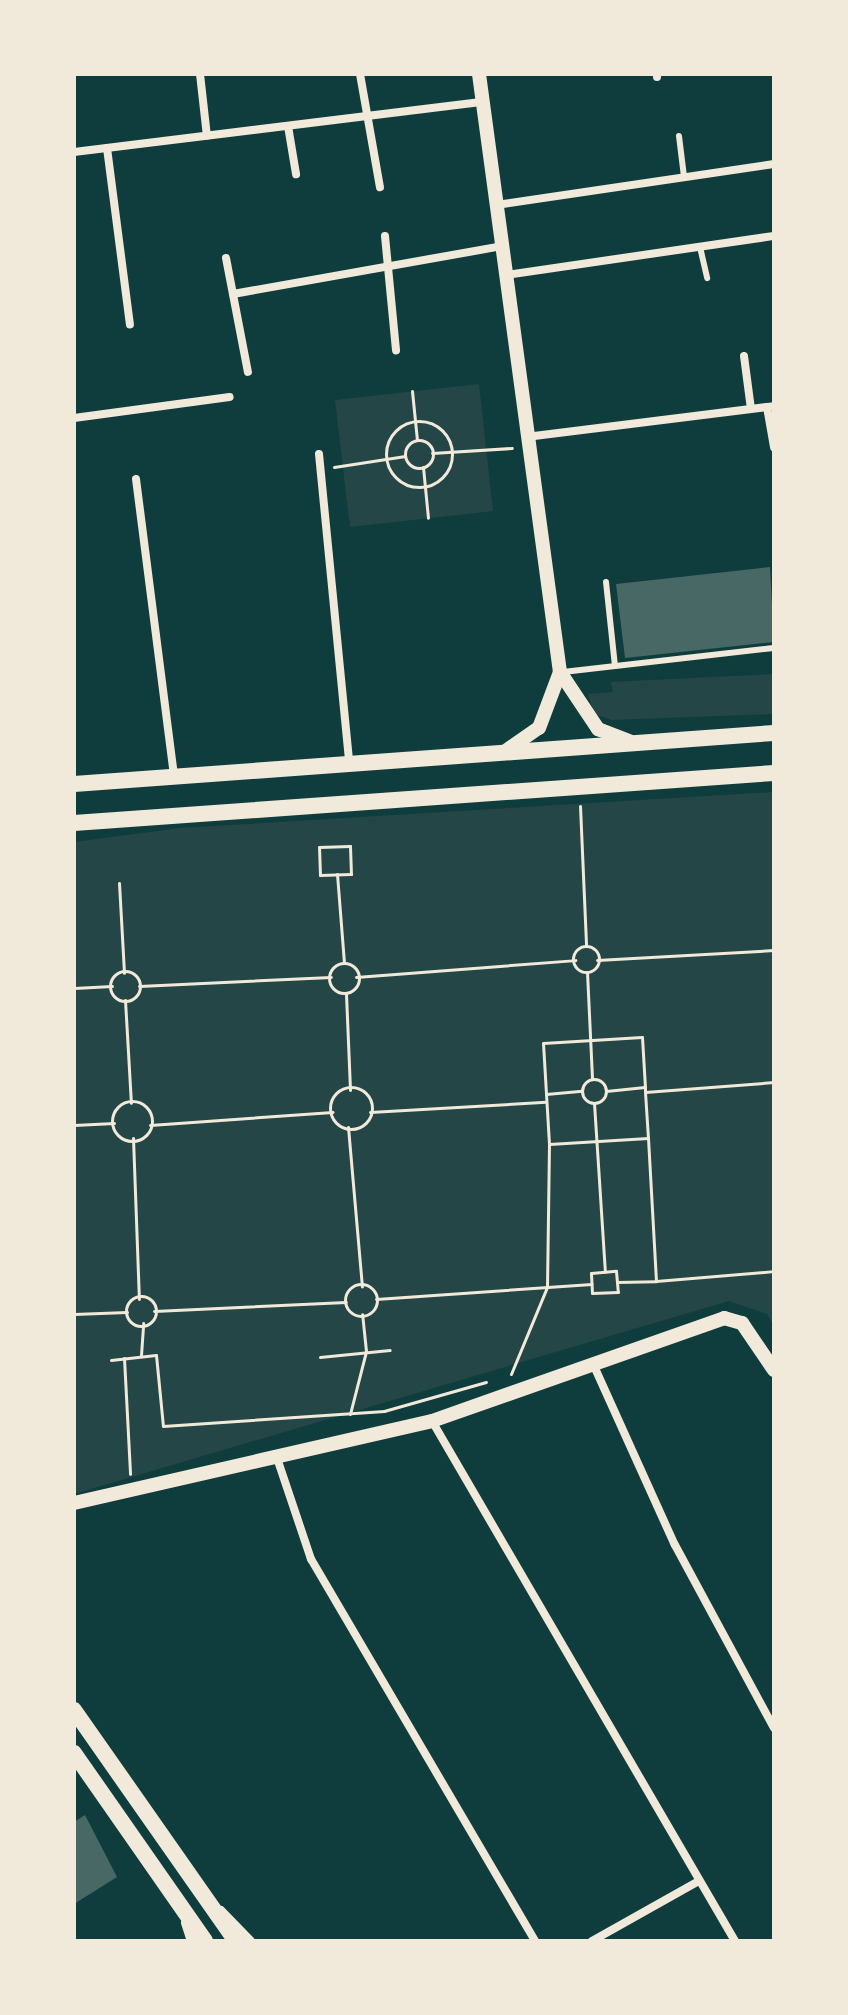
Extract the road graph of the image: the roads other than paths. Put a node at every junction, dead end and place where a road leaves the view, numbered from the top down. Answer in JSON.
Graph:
{"nodes":[{"id":1,"x":200,"y":74,"type":"edge"},
{"id":2,"x":360,"y":74,"type":"edge"},
{"id":3,"x":479,"y":74,"type":"edge"},
{"id":4,"x":483,"y":102,"type":"junction"},
{"id":5,"x":365,"y":117,"type":"junction"},
{"id":6,"x":288,"y":126,"type":"junction"},
{"id":7,"x":207,"y":136,"type":"junction"},
{"id":8,"x":679,"y":136,"type":"dead end"},
{"id":9,"x":107,"y":148,"type":"junction"},
{"id":10,"x":74,"y":152,"type":"edge"},
{"id":11,"x":774,"y":164,"type":"edge"},
{"id":12,"x":296,"y":174,"type":"dead end"},
{"id":13,"x":684,"y":177,"type":"junction"},
{"id":14,"x":380,"y":187,"type":"dead end"},
{"id":15,"x":496,"y":205,"type":"junction"},
{"id":16,"x":385,"y":236,"type":"dead end"},
{"id":17,"x":774,"y":236,"type":"edge"},
{"id":18,"x":502,"y":246,"type":"junction"},
{"id":19,"x":700,"y":247,"type":"junction"},
{"id":20,"x":226,"y":258,"type":"dead end"},
{"id":21,"x":387,"y":267,"type":"junction"},
{"id":22,"x":506,"y":275,"type":"junction"},
{"id":23,"x":707,"y":278,"type":"dead end"},
{"id":24,"x":233,"y":294,"type":"junction"},
{"id":25,"x":130,"y":325,"type":"dead end"},
{"id":26,"x":396,"y":350,"type":"dead end"},
{"id":27,"x":744,"y":356,"type":"dead end"},
{"id":28,"x":248,"y":372,"type":"dead end"},
{"id":29,"x":230,"y":397,"type":"dead end"},
{"id":30,"x":771,"y":406,"type":"edge"},
{"id":31,"x":751,"y":409,"type":"junction"},
{"id":32,"x":74,"y":418,"type":"edge"},
{"id":33,"x":527,"y":443,"type":"junction"},
{"id":34,"x":774,"y":447,"type":"edge"},
{"id":35,"x":319,"y":454,"type":"dead end"},
{"id":36,"x":136,"y":479,"type":"dead end"},
{"id":37,"x":606,"y":582,"type":"dead end"},
{"id":38,"x":774,"y":648,"type":"edge"},
{"id":39,"x":615,"y":666,"type":"junction"},
{"id":40,"x":560,"y":672,"type":"junction"},
{"id":41,"x":774,"y":733,"type":"edge"},
{"id":42,"x":632,"y":742,"type":"junction"},
{"id":43,"x":507,"y":750,"type":"junction"},
{"id":44,"x":349,"y":760,"type":"junction"},
{"id":45,"x":774,"y":773,"type":"edge"},
{"id":46,"x":174,"y":776,"type":"junction"},
{"id":47,"x":74,"y":784,"type":"edge"},
{"id":48,"x":74,"y":823,"type":"edge"},
{"id":49,"x":594,"y":1366,"type":"junction"},
{"id":50,"x":774,"y":1370,"type":"edge"},
{"id":51,"x":432,"y":1421,"type":"junction"},
{"id":52,"x":277,"y":1458,"type":"junction"},
{"id":53,"x":74,"y":1503,"type":"edge"},
{"id":54,"x":74,"y":1710,"type":"edge"},
{"id":55,"x":774,"y":1728,"type":"edge"},
{"id":56,"x":74,"y":1753,"type":"edge"},
{"id":57,"x":699,"y":1881,"type":"junction"},
{"id":58,"x":200,"y":1891,"type":"junction"},
{"id":59,"x":181,"y":1907,"type":"junction"},
{"id":60,"x":191,"y":1941,"type":"edge"},
{"id":61,"x":205,"y":1941,"type":"edge"},
{"id":62,"x":236,"y":1941,"type":"edge"},
{"id":63,"x":251,"y":1941,"type":"edge"},
{"id":64,"x":535,"y":1941,"type":"edge"},
{"id":65,"x":592,"y":1941,"type":"edge"},
{"id":66,"x":735,"y":1941,"type":"edge"}],
"edges":[{"from":1,"to":7,"type":"street"},
{"from":2,"to":5,"type":"street"},
{"from":3,"to":4,"type":"street"},
{"from":4,"to":5,"type":"street"},
{"from":4,"to":15,"type":"street"},
{"from":5,"to":6,"type":"street"},
{"from":5,"to":14,"type":"street"},
{"from":6,"to":7,"type":"street"},
{"from":6,"to":12,"type":"street"},
{"from":7,"to":9,"type":"street"},
{"from":8,"to":13,"type":"lane"},
{"from":9,"to":10,"type":"street"},
{"from":9,"to":25,"type":"street"},
{"from":11,"to":13,"type":"street"},
{"from":13,"to":15,"type":"street"},
{"from":15,"to":18,"type":"street"},
{"from":16,"to":21,"type":"street"},
{"from":17,"to":19,"type":"street"},
{"from":18,"to":21,"type":"street"},
{"from":18,"to":22,"type":"street"},
{"from":19,"to":22,"type":"street"},
{"from":19,"to":23,"type":"lane"},
{"from":20,"to":24,"type":"street"},
{"from":21,"to":24,"type":"street"},
{"from":21,"to":26,"type":"street"},
{"from":22,"to":33,"type":"street"},
{"from":24,"to":28,"type":"street"},
{"from":27,"to":31,"type":"street"},
{"from":29,"to":32,"type":"street"},
{"from":30,"to":31,"type":"street"},
{"from":30,"to":34,"type":"street"},
{"from":31,"to":33,"type":"street"},
{"from":33,"to":40,"type":"street"},
{"from":35,"to":44,"type":"street"},
{"from":36,"to":46,"type":"street"},
{"from":37,"to":39,"type":"lane"},
{"from":38,"to":39,"type":"lane"},
{"from":39,"to":40,"type":"lane"},
{"from":40,"to":42,"type":"street"},
{"from":40,"to":43,"type":"street"},
{"from":41,"to":42,"type":"main road"},
{"from":42,"to":43,"type":"main road"},
{"from":43,"to":44,"type":"main road"},
{"from":44,"to":46,"type":"main road"},
{"from":45,"to":48,"type":"main road"},
{"from":46,"to":47,"type":"main road"},
{"from":49,"to":50,"type":"street"},
{"from":49,"to":51,"type":"street"},
{"from":49,"to":55,"type":"street"},
{"from":51,"to":52,"type":"street"},
{"from":51,"to":57,"type":"street"},
{"from":52,"to":53,"type":"street"},
{"from":52,"to":64,"type":"street"},
{"from":54,"to":58,"type":"main road"},
{"from":56,"to":59,"type":"main road"},
{"from":57,"to":65,"type":"street"},
{"from":57,"to":66,"type":"street"},
{"from":58,"to":62,"type":"main road"},
{"from":58,"to":63,"type":"street"},
{"from":59,"to":60,"type":"street"},
{"from":59,"to":61,"type":"main road"}]}
